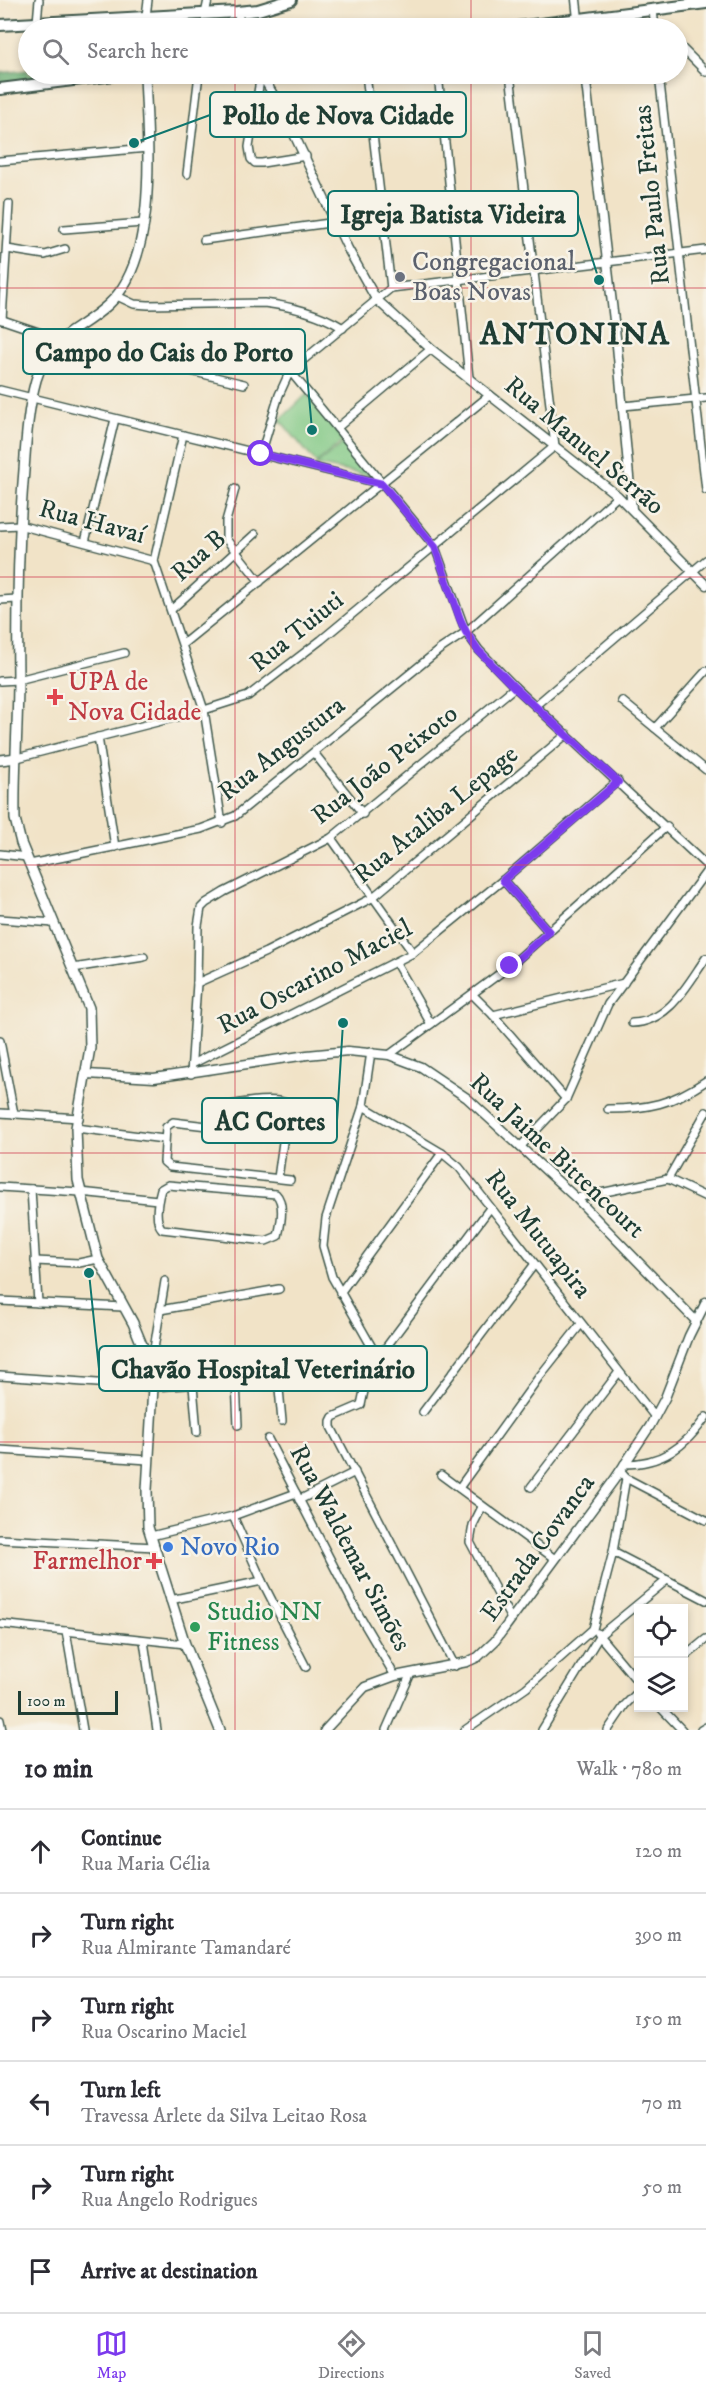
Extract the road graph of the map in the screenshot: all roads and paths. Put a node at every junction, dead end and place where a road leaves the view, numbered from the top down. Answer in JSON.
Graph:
{"nodes":[{"id":1,"x":39,"y":0,"type":"edge"},
{"id":2,"x":148,"y":0,"type":"edge"},
{"id":3,"x":208,"y":0,"type":"edge"},
{"id":4,"x":291,"y":0,"type":"edge"},
{"id":5,"x":576,"y":0,"type":"edge"},
{"id":6,"x":706,"y":3,"type":"edge"},
{"id":7,"x":653,"y":10,"type":"junction"},
{"id":8,"x":237,"y":12,"type":"junction"},
{"id":9,"x":205,"y":14,"type":"junction"},
{"id":10,"x":146,"y":16,"type":"junction"},
{"id":11,"x":38,"y":18,"type":"edge"},
{"id":12,"x":110,"y":18,"type":"edge"},
{"id":13,"x":239,"y":18,"type":"edge"},
{"id":14,"x":578,"y":18,"type":"edge"},
{"id":15,"x":610,"y":18,"type":"edge"},
{"id":16,"x":654,"y":18,"type":"edge"},
{"id":17,"x":18,"y":24,"type":"edge"},
{"id":18,"x":0,"y":25,"type":"edge"},
{"id":19,"x":688,"y":54,"type":"edge"},
{"id":20,"x":706,"y":72,"type":"edge"},
{"id":21,"x":46,"y":84,"type":"edge"},
{"id":22,"x":145,"y":84,"type":"edge"},
{"id":23,"x":198,"y":84,"type":"edge"},
{"id":24,"x":259,"y":84,"type":"edge"},
{"id":25,"x":267,"y":84,"type":"edge"},
{"id":26,"x":367,"y":84,"type":"edge"},
{"id":27,"x":439,"y":84,"type":"edge"},
{"id":28,"x":511,"y":84,"type":"edge"},
{"id":29,"x":586,"y":84,"type":"edge"},
{"id":30,"x":660,"y":84,"type":"edge"},
{"id":31,"x":0,"y":90,"type":"edge"},
{"id":32,"x":148,"y":148,"type":"junction"},
{"id":33,"x":306,"y":156,"type":"junction"},
{"id":34,"x":0,"y":161,"type":"edge"},
{"id":35,"x":187,"y":174,"type":"dead end"},
{"id":36,"x":9,"y":204,"type":"dead end"},
{"id":37,"x":337,"y":222,"type":"junction"},
{"id":38,"x":143,"y":224,"type":"junction"},
{"id":39,"x":63,"y":228,"type":"dead end"},
{"id":40,"x":204,"y":240,"type":"dead end"},
{"id":41,"x":7,"y":249,"type":"junction"},
{"id":42,"x":65,"y":249,"type":"dead end"},
{"id":43,"x":706,"y":250,"type":"edge"},
{"id":44,"x":679,"y":253,"type":"junction"},
{"id":45,"x":607,"y":263,"type":"junction"},
{"id":46,"x":532,"y":270,"type":"junction"},
{"id":47,"x":460,"y":279,"type":"junction"},
{"id":48,"x":391,"y":288,"type":"junction"},
{"id":49,"x":117,"y":296,"type":"junction"},
{"id":50,"x":376,"y":299,"type":"junction"},
{"id":51,"x":1,"y":319,"type":"edge"},
{"id":52,"x":343,"y":328,"type":"junction"},
{"id":53,"x":59,"y":339,"type":"junction"},
{"id":54,"x":430,"y":349,"type":"junction"},
{"id":55,"x":290,"y":371,"type":"junction"},
{"id":56,"x":469,"y":378,"type":"junction"},
{"id":57,"x":244,"y":384,"type":"dead end"},
{"id":58,"x":0,"y":390,"type":"edge"},
{"id":59,"x":490,"y":394,"type":"junction"},
{"id":60,"x":706,"y":398,"type":"edge"},
{"id":61,"x":33,"y":399,"type":"junction"},
{"id":62,"x":697,"y":399,"type":"junction"},
{"id":63,"x":623,"y":406,"type":"junction"},
{"id":64,"x":115,"y":419,"type":"junction"},
{"id":65,"x":337,"y":428,"type":"junction"},
{"id":66,"x":183,"y":435,"type":"junction"},
{"id":67,"x":555,"y":446,"type":"junction"},
{"id":68,"x":261,"y":454,"type":"junction"},
{"id":69,"x":382,"y":484,"type":"junction"},
{"id":70,"x":234,"y":489,"type":"dead end"},
{"id":71,"x":706,"y":490,"type":"edge"},
{"id":72,"x":618,"y":496,"type":"junction"},
{"id":73,"x":632,"y":509,"type":"junction"},
{"id":74,"x":19,"y":525,"type":"junction"},
{"id":75,"x":0,"y":526,"type":"edge"},
{"id":76,"x":255,"y":534,"type":"dead end"},
{"id":77,"x":85,"y":542,"type":"junction"},
{"id":78,"x":435,"y":547,"type":"junction"},
{"id":79,"x":236,"y":551,"type":"junction"},
{"id":80,"x":706,"y":560,"type":"edge"},
{"id":81,"x":154,"y":561,"type":"junction"},
{"id":82,"x":692,"y":570,"type":"junction"},
{"id":83,"x":260,"y":582,"type":"junction"},
{"id":84,"x":706,"y":585,"type":"edge"},
{"id":85,"x":17,"y":599,"type":"junction"},
{"id":86,"x":0,"y":600,"type":"edge"},
{"id":87,"x":172,"y":609,"type":"junction"},
{"id":88,"x":466,"y":632,"type":"junction"},
{"id":89,"x":184,"y":643,"type":"junction"},
{"id":90,"x":124,"y":653,"type":"dead end"},
{"id":91,"x":706,"y":671,"type":"edge"},
{"id":92,"x":18,"y":680,"type":"junction"},
{"id":93,"x":0,"y":681,"type":"edge"},
{"id":94,"x":514,"y":687,"type":"junction"},
{"id":95,"x":622,"y":701,"type":"dead end"},
{"id":96,"x":536,"y":705,"type":"junction"},
{"id":97,"x":204,"y":710,"type":"junction"},
{"id":98,"x":655,"y":728,"type":"junction"},
{"id":99,"x":567,"y":734,"type":"junction"},
{"id":100,"x":98,"y":737,"type":"junction"},
{"id":101,"x":314,"y":753,"type":"junction"},
{"id":102,"x":17,"y":758,"type":"junction"},
{"id":103,"x":0,"y":760,"type":"edge"},
{"id":104,"x":704,"y":765,"type":"edge"},
{"id":105,"x":618,"y":782,"type":"junction"},
{"id":106,"x":363,"y":814,"type":"junction"},
{"id":107,"x":222,"y":823,"type":"junction"},
{"id":108,"x":667,"y":826,"type":"junction"},
{"id":109,"x":331,"y":838,"type":"junction"},
{"id":110,"x":115,"y":847,"type":"junction"},
{"id":111,"x":0,"y":854,"type":"edge"},
{"id":112,"x":28,"y":860,"type":"junction"},
{"id":113,"x":706,"y":865,"type":"edge"},
{"id":114,"x":706,"y":872,"type":"edge"},
{"id":115,"x":503,"y":880,"type":"junction"},
{"id":116,"x":372,"y":898,"type":"junction"},
{"id":117,"x":0,"y":919,"type":"edge"},
{"id":118,"x":54,"y":923,"type":"junction"},
{"id":119,"x":549,"y":932,"type":"junction"},
{"id":120,"x":413,"y":953,"type":"junction"},
{"id":121,"x":144,"y":957,"type":"dead end"},
{"id":122,"x":706,"y":958,"type":"edge"},
{"id":123,"x":396,"y":963,"type":"junction"},
{"id":124,"x":73,"y":968,"type":"junction"},
{"id":125,"x":197,"y":983,"type":"junction"},
{"id":126,"x":624,"y":983,"type":"junction"},
{"id":127,"x":473,"y":995,"type":"junction"},
{"id":128,"x":493,"y":1015,"type":"junction"},
{"id":129,"x":632,"y":1023,"type":"dead end"},
{"id":130,"x":431,"y":1024,"type":"junction"},
{"id":131,"x":0,"y":1041,"type":"edge"},
{"id":132,"x":370,"y":1052,"type":"junction"},
{"id":133,"x":389,"y":1055,"type":"junction"},
{"id":134,"x":192,"y":1069,"type":"junction"},
{"id":135,"x":87,"y":1074,"type":"junction"},
{"id":136,"x":706,"y":1082,"type":"edge"},
{"id":137,"x":566,"y":1099,"type":"junction"},
{"id":138,"x":363,"y":1106,"type":"junction"},
{"id":139,"x":608,"y":1109,"type":"dead end"},
{"id":140,"x":706,"y":1112,"type":"edge"},
{"id":141,"x":0,"y":1113,"type":"edge"},
{"id":142,"x":14,"y":1114,"type":"junction"},
{"id":143,"x":78,"y":1123,"type":"junction"},
{"id":144,"x":213,"y":1126,"type":"junction"},
{"id":145,"x":284,"y":1135,"type":"junction"},
{"id":146,"x":164,"y":1139,"type":"junction"},
{"id":147,"x":520,"y":1147,"type":"junction"},
{"id":148,"x":442,"y":1154,"type":"junction"},
{"id":149,"x":278,"y":1178,"type":"junction"},
{"id":150,"x":668,"y":1179,"type":"junction"},
{"id":151,"x":290,"y":1180,"type":"dead end"},
{"id":152,"x":0,"y":1187,"type":"edge"},
{"id":153,"x":31,"y":1189,"type":"junction"},
{"id":154,"x":80,"y":1192,"type":"junction"},
{"id":155,"x":706,"y":1197,"type":"edge"},
{"id":156,"x":576,"y":1198,"type":"junction"},
{"id":157,"x":158,"y":1200,"type":"junction"},
{"id":158,"x":490,"y":1208,"type":"junction"},
{"id":159,"x":98,"y":1259,"type":"junction"},
{"id":160,"x":35,"y":1261,"type":"junction"},
{"id":161,"x":534,"y":1265,"type":"junction"},
{"id":162,"x":165,"y":1281,"type":"dead end"},
{"id":163,"x":279,"y":1289,"type":"dead end"},
{"id":164,"x":340,"y":1293,"type":"junction"},
{"id":165,"x":0,"y":1301,"type":"edge"},
{"id":166,"x":706,"y":1302,"type":"edge"},
{"id":167,"x":38,"y":1303,"type":"junction"},
{"id":168,"x":123,"y":1307,"type":"junction"},
{"id":169,"x":160,"y":1310,"type":"junction"},
{"id":170,"x":696,"y":1321,"type":"junction"},
{"id":171,"x":581,"y":1324,"type":"junction"},
{"id":172,"x":378,"y":1358,"type":"junction"},
{"id":173,"x":150,"y":1370,"type":"junction"},
{"id":174,"x":618,"y":1372,"type":"junction"},
{"id":175,"x":305,"y":1375,"type":"dead end"},
{"id":176,"x":0,"y":1376,"type":"edge"},
{"id":177,"x":278,"y":1378,"type":"junction"},
{"id":178,"x":236,"y":1382,"type":"junction"},
{"id":179,"x":193,"y":1386,"type":"junction"},
{"id":180,"x":153,"y":1387,"type":"junction"},
{"id":181,"x":423,"y":1412,"type":"dead end"},
{"id":182,"x":655,"y":1417,"type":"junction"},
{"id":183,"x":706,"y":1417,"type":"edge"},
{"id":184,"x":282,"y":1421,"type":"dead end"},
{"id":185,"x":238,"y":1425,"type":"dead end"},
{"id":186,"x":197,"y":1432,"type":"dead end"},
{"id":187,"x":268,"y":1439,"type":"dead end"},
{"id":188,"x":0,"y":1450,"type":"edge"},
{"id":189,"x":148,"y":1460,"type":"junction"},
{"id":190,"x":622,"y":1467,"type":"junction"},
{"id":191,"x":355,"y":1472,"type":"junction"},
{"id":192,"x":441,"y":1475,"type":"dead end"},
{"id":193,"x":626,"y":1478,"type":"junction"},
{"id":194,"x":531,"y":1486,"type":"dead end"},
{"id":195,"x":459,"y":1488,"type":"junction"},
{"id":196,"x":297,"y":1496,"type":"junction"},
{"id":197,"x":482,"y":1507,"type":"junction"},
{"id":198,"x":233,"y":1516,"type":"junction"},
{"id":199,"x":706,"y":1520,"type":"edge"},
{"id":200,"x":151,"y":1536,"type":"junction"},
{"id":201,"x":0,"y":1539,"type":"edge"},
{"id":202,"x":154,"y":1547,"type":"junction"},
{"id":203,"x":613,"y":1552,"type":"junction"},
{"id":204,"x":555,"y":1560,"type":"junction"},
{"id":205,"x":667,"y":1580,"type":"junction"},
{"id":206,"x":262,"y":1581,"type":"junction"},
{"id":207,"x":706,"y":1599,"type":"edge"},
{"id":208,"x":170,"y":1600,"type":"junction"},
{"id":209,"x":511,"y":1619,"type":"junction"},
{"id":210,"x":0,"y":1624,"type":"edge"},
{"id":211,"x":593,"y":1629,"type":"junction"},
{"id":212,"x":66,"y":1631,"type":"junction"},
{"id":213,"x":600,"y":1635,"type":"junction"},
{"id":214,"x":706,"y":1639,"type":"edge"},
{"id":215,"x":144,"y":1641,"type":"junction"},
{"id":216,"x":185,"y":1644,"type":"junction"},
{"id":217,"x":688,"y":1654,"type":"edge"},
{"id":218,"x":306,"y":1666,"type":"dead end"},
{"id":219,"x":455,"y":1666,"type":"junction"},
{"id":220,"x":411,"y":1673,"type":"junction"},
{"id":221,"x":395,"y":1676,"type":"junction"},
{"id":222,"x":634,"y":1676,"type":"edge"},
{"id":223,"x":634,"y":1697,"type":"edge"},
{"id":224,"x":666,"y":1712,"type":"edge"},
{"id":225,"x":0,"y":1720,"type":"edge"},
{"id":226,"x":706,"y":1726,"type":"edge"},
{"id":227,"x":2,"y":1730,"type":"edge"},
{"id":228,"x":83,"y":1730,"type":"edge"},
{"id":229,"x":157,"y":1730,"type":"edge"},
{"id":230,"x":220,"y":1730,"type":"edge"},
{"id":231,"x":325,"y":1730,"type":"edge"},
{"id":232,"x":386,"y":1730,"type":"edge"},
{"id":233,"x":465,"y":1730,"type":"edge"},
{"id":234,"x":542,"y":1730,"type":"edge"},
{"id":235,"x":608,"y":1730,"type":"edge"},
{"id":236,"x":682,"y":1730,"type":"edge"},
{"id":237,"x":701,"y":1730,"type":"edge"}],
"edges":[{"from":1,"to":11,"type":"street"},
{"from":2,"to":10,"type":"street"},
{"from":3,"to":9,"type":"street"},
{"from":4,"to":8,"type":"main road"},
{"from":5,"to":14,"type":"street"},
{"from":6,"to":7,"type":"main road"},
{"from":7,"to":15,"type":"main road"},
{"from":7,"to":16,"type":"street"},
{"from":8,"to":9,"type":"main road"},
{"from":8,"to":13,"type":"street"},
{"from":9,"to":10,"type":"main road"},
{"from":10,"to":12,"type":"main road"},
{"from":17,"to":18,"type":"main road"},
{"from":19,"to":20,"type":"street"},
{"from":21,"to":31,"type":"main road"},
{"from":22,"to":32,"type":"main road"},
{"from":23,"to":35,"type":"street"},
{"from":24,"to":33,"type":"street"},
{"from":25,"to":33,"type":"street","name":"Rua Manuel Serrão"},
{"from":26,"to":48,"type":"street"},
{"from":27,"to":47,"type":"street"},
{"from":28,"to":46,"type":"street"},
{"from":29,"to":45,"type":"street"},
{"from":30,"to":44,"type":"street","name":"Rua Paulo Freitas"},
{"from":32,"to":34,"type":"street"},
{"from":32,"to":38,"type":"main road"},
{"from":33,"to":37,"type":"street","name":"Rua Manuel Serrão"},
{"from":36,"to":41,"type":"street"},
{"from":37,"to":40,"type":"street"},
{"from":37,"to":50,"type":"street","name":"Rua Manuel Serrão"},
{"from":38,"to":39,"type":"street"},
{"from":38,"to":49,"type":"main road"},
{"from":41,"to":42,"type":"street"},
{"from":41,"to":51,"type":"street"},
{"from":43,"to":44,"type":"street"},
{"from":44,"to":45,"type":"street"},
{"from":44,"to":62,"type":"street","name":"Rua Paulo Freitas"},
{"from":45,"to":46,"type":"street"},
{"from":45,"to":63,"type":"street"},
{"from":46,"to":47,"type":"street"},
{"from":46,"to":67,"type":"street"},
{"from":47,"to":48,"type":"street"},
{"from":47,"to":56,"type":"street"},
{"from":48,"to":50,"type":"street"},
{"from":49,"to":52,"type":"street"},
{"from":49,"to":53,"type":"main road"},
{"from":50,"to":52,"type":"street"},
{"from":50,"to":54,"type":"street","name":"Rua Manuel Serrão"},
{"from":51,"to":53,"type":"street"},
{"from":52,"to":55,"type":"street"},
{"from":53,"to":57,"type":"street"},
{"from":53,"to":61,"type":"main road"},
{"from":54,"to":56,"type":"street","name":"Rua Manuel Serrão"},
{"from":54,"to":65,"type":"street"},
{"from":55,"to":65,"type":"street"},
{"from":55,"to":68,"type":"street"},
{"from":56,"to":59,"type":"street","name":"Rua Manuel Serrão"},
{"from":58,"to":61,"type":"street"},
{"from":59,"to":67,"type":"street","name":"Rua Manuel Serrão"},
{"from":59,"to":69,"type":"street"},
{"from":60,"to":62,"type":"street"},
{"from":61,"to":64,"type":"street"},
{"from":61,"to":74,"type":"main road"},
{"from":62,"to":63,"type":"street"},
{"from":62,"to":71,"type":"street","name":"Rua Paulo Freitas"},
{"from":63,"to":73,"type":"street"},
{"from":64,"to":66,"type":"street"},
{"from":64,"to":77,"type":"street"},
{"from":65,"to":69,"type":"street"},
{"from":66,"to":68,"type":"street"},
{"from":66,"to":81,"type":"street"},
{"from":67,"to":72,"type":"street","name":"Rua Manuel Serrão"},
{"from":67,"to":78,"type":"street","name":"Rua Tuiuti"},
{"from":68,"to":69,"type":"street"},
{"from":69,"to":78,"type":"street"},
{"from":69,"to":83,"type":"street"},
{"from":70,"to":79,"type":"street"},
{"from":72,"to":73,"type":"street","name":"Rua Manuel Serrão"},
{"from":72,"to":88,"type":"street","name":"Rua Angustura"},
{"from":73,"to":82,"type":"street","name":"Rua Manuel Serrão"},
{"from":74,"to":75,"type":"street","name":"Rua Havaí"},
{"from":74,"to":77,"type":"street","name":"Rua Havaí"},
{"from":74,"to":85,"type":"main road"},
{"from":76,"to":79,"type":"street","name":"Rua B"},
{"from":77,"to":81,"type":"street","name":"Rua Havaí"},
{"from":78,"to":88,"type":"street"},
{"from":78,"to":97,"type":"street","name":"Rua Tuiuti"},
{"from":79,"to":83,"type":"street"},
{"from":79,"to":87,"type":"street","name":"Rua B"},
{"from":80,"to":82,"type":"street"},
{"from":81,"to":87,"type":"street"},
{"from":82,"to":84,"type":"street","name":"Rua Manuel Serrão"},
{"from":82,"to":96,"type":"street"},
{"from":83,"to":89,"type":"street"},
{"from":85,"to":86,"type":"street"},
{"from":85,"to":92,"type":"main road"},
{"from":87,"to":89,"type":"street"},
{"from":88,"to":94,"type":"street"},
{"from":88,"to":101,"type":"street","name":"Rua Angustura"},
{"from":89,"to":97,"type":"street"},
{"from":90,"to":92,"type":"street"},
{"from":91,"to":98,"type":"street"},
{"from":92,"to":93,"type":"street"},
{"from":92,"to":102,"type":"main road"},
{"from":94,"to":96,"type":"street"},
{"from":94,"to":106,"type":"street","name":"Rua João Peixoto"},
{"from":95,"to":98,"type":"street"},
{"from":96,"to":99,"type":"street"},
{"from":97,"to":100,"type":"street","name":"Rua Tuiuti"},
{"from":97,"to":107,"type":"street"},
{"from":98,"to":104,"type":"street"},
{"from":99,"to":105,"type":"street"},
{"from":99,"to":116,"type":"street","name":"Rua Ataliba Lepage"},
{"from":100,"to":102,"type":"street","name":"Rua Tuiuti"},
{"from":100,"to":110,"type":"street"},
{"from":101,"to":106,"type":"street"},
{"from":101,"to":107,"type":"street","name":"Rua Angustura"},
{"from":102,"to":103,"type":"main road"},
{"from":102,"to":112,"type":"main road"},
{"from":105,"to":108,"type":"street"},
{"from":105,"to":115,"type":"street","name":"Rua Oscarino Maciel"},
{"from":106,"to":109,"type":"street","name":"Rua João Peixoto"},
{"from":107,"to":110,"type":"street","name":"Rua Angustura"},
{"from":108,"to":113,"type":"street"},
{"from":108,"to":119,"type":"street"},
{"from":109,"to":116,"type":"street"},
{"from":109,"to":125,"type":"street","name":"Rua João Peixoto"},
{"from":110,"to":112,"type":"street","name":"Rua Angustura"},
{"from":111,"to":112,"type":"street","name":"Rua Angustura"},
{"from":112,"to":118,"type":"main road"},
{"from":114,"to":126,"type":"street"},
{"from":115,"to":119,"type":"street"},
{"from":115,"to":120,"type":"street","name":"Rua Oscarino Maciel"},
{"from":116,"to":120,"type":"street"},
{"from":116,"to":125,"type":"street","name":"Rua Ataliba Lepage"},
{"from":117,"to":118,"type":"street"},
{"from":118,"to":124,"type":"main road"},
{"from":119,"to":127,"type":"street"},
{"from":120,"to":123,"type":"street","name":"Rua Oscarino Maciel"},
{"from":121,"to":124,"type":"street"},
{"from":122,"to":129,"type":"street"},
{"from":123,"to":130,"type":"street"},
{"from":123,"to":134,"type":"street","name":"Rua Oscarino Maciel"},
{"from":124,"to":135,"type":"main road"},
{"from":125,"to":134,"type":"street","name":"Rua João Peixoto"},
{"from":126,"to":128,"type":"street"},
{"from":126,"to":137,"type":"street"},
{"from":127,"to":128,"type":"street"},
{"from":127,"to":130,"type":"street"},
{"from":128,"to":137,"type":"street"},
{"from":130,"to":133,"type":"street"},
{"from":131,"to":142,"type":"street"},
{"from":132,"to":133,"type":"street","name":"Rua Jaime Bittencourt"},
{"from":132,"to":134,"type":"street","name":"Rua Jaime Bittencourt"},
{"from":132,"to":138,"type":"street"},
{"from":133,"to":147,"type":"street","name":"Rua Jaime Bittencourt"},
{"from":134,"to":135,"type":"street","name":"Rua Jaime Bittencourt"},
{"from":135,"to":143,"type":"main road"},
{"from":136,"to":139,"type":"street"},
{"from":137,"to":147,"type":"street"},
{"from":138,"to":148,"type":"street","name":"Rua Mutuapira"},
{"from":138,"to":164,"type":"street"},
{"from":140,"to":150,"type":"street"},
{"from":141,"to":142,"type":"street"},
{"from":142,"to":143,"type":"street"},
{"from":143,"to":146,"type":"street"},
{"from":143,"to":154,"type":"main road"},
{"from":144,"to":145,"type":"street"},
{"from":144,"to":145,"type":"street"},
{"from":144,"to":146,"type":"street"},
{"from":145,"to":149,"type":"street"},
{"from":146,"to":149,"type":"street"},
{"from":147,"to":156,"type":"street","name":"Rua Jaime Bittencourt"},
{"from":148,"to":158,"type":"street","name":"Rua Mutuapira"},
{"from":148,"to":164,"type":"street"},
{"from":149,"to":151,"type":"street"},
{"from":150,"to":155,"type":"street"},
{"from":150,"to":156,"type":"street"},
{"from":152,"to":153,"type":"street"},
{"from":153,"to":154,"type":"street"},
{"from":153,"to":160,"type":"street"},
{"from":154,"to":157,"type":"street"},
{"from":154,"to":159,"type":"main road"},
{"from":156,"to":170,"type":"street","name":"Rua Jaime Bittencourt"},
{"from":157,"to":157,"type":"street"},
{"from":158,"to":161,"type":"street","name":"Rua Mutuapira"},
{"from":158,"to":172,"type":"street"},
{"from":159,"to":160,"type":"street"},
{"from":159,"to":168,"type":"main road"},
{"from":160,"to":167,"type":"street"},
{"from":161,"to":171,"type":"street","name":"Rua Mutuapira"},
{"from":161,"to":181,"type":"street"},
{"from":162,"to":169,"type":"street"},
{"from":163,"to":169,"type":"street"},
{"from":164,"to":172,"type":"street"},
{"from":165,"to":167,"type":"street"},
{"from":166,"to":170,"type":"street","name":"Estrada Covanca"},
{"from":167,"to":168,"type":"street"},
{"from":168,"to":173,"type":"main road"},
{"from":169,"to":173,"type":"street"},
{"from":170,"to":182,"type":"street","name":"Estrada Covanca"},
{"from":171,"to":174,"type":"street","name":"Rua Mutuapira"},
{"from":171,"to":195,"type":"street"},
{"from":172,"to":191,"type":"street"},
{"from":173,"to":180,"type":"main road"},
{"from":174,"to":182,"type":"street","name":"Rua Mutuapira"},
{"from":174,"to":194,"type":"street"},
{"from":175,"to":177,"type":"street"},
{"from":176,"to":180,"type":"street"},
{"from":177,"to":178,"type":"street"},
{"from":177,"to":184,"type":"street"},
{"from":178,"to":179,"type":"street"},
{"from":178,"to":185,"type":"street"},
{"from":179,"to":180,"type":"street"},
{"from":179,"to":186,"type":"street"},
{"from":180,"to":189,"type":"main road"},
{"from":182,"to":190,"type":"street","name":"Estrada Covanca"},
{"from":183,"to":190,"type":"street"},
{"from":187,"to":196,"type":"street","name":"Rua Waldemar Simões"},
{"from":188,"to":189,"type":"street"},
{"from":189,"to":200,"type":"main road"},
{"from":190,"to":193,"type":"street"},
{"from":190,"to":204,"type":"street","name":"Estrada Covanca"},
{"from":191,"to":196,"type":"street"},
{"from":191,"to":219,"type":"street"},
{"from":192,"to":195,"type":"street"},
{"from":193,"to":199,"type":"street"},
{"from":193,"to":203,"type":"street"},
{"from":195,"to":197,"type":"street"},
{"from":196,"to":198,"type":"street"},
{"from":196,"to":221,"type":"street","name":"Rua Waldemar Simões"},
{"from":197,"to":204,"type":"street"},
{"from":197,"to":209,"type":"street"},
{"from":198,"to":200,"type":"street"},
{"from":198,"to":206,"type":"street"},
{"from":200,"to":202,"type":"main road"},
{"from":201,"to":202,"type":"street"},
{"from":202,"to":208,"type":"main road"},
{"from":203,"to":205,"type":"street"},
{"from":203,"to":211,"type":"street"},
{"from":204,"to":209,"type":"street","name":"Estrada Covanca"},
{"from":205,"to":207,"type":"street"},
{"from":205,"to":213,"type":"street"},
{"from":206,"to":208,"type":"street"},
{"from":206,"to":218,"type":"street"},
{"from":208,"to":216,"type":"main road"},
{"from":209,"to":219,"type":"street","name":"Estrada Covanca"},
{"from":210,"to":212,"type":"street"},
{"from":211,"to":213,"type":"street"},
{"from":211,"to":233,"type":"street"},
{"from":212,"to":215,"type":"street"},
{"from":212,"to":228,"type":"street"},
{"from":213,"to":222,"type":"street"},
{"from":213,"to":234,"type":"street"},
{"from":214,"to":217,"type":"street"},
{"from":215,"to":216,"type":"street"},
{"from":215,"to":229,"type":"street"},
{"from":216,"to":230,"type":"main road"},
{"from":219,"to":220,"type":"street","name":"Estrada Covanca"},
{"from":220,"to":221,"type":"street","name":"Estrada Covanca"},
{"from":220,"to":232,"type":"street"},
{"from":221,"to":231,"type":"street","name":"Estrada Covanca"},
{"from":223,"to":235,"type":"street"},
{"from":224,"to":236,"type":"street"},
{"from":225,"to":227,"type":"street"},
{"from":226,"to":237,"type":"street"}]}
